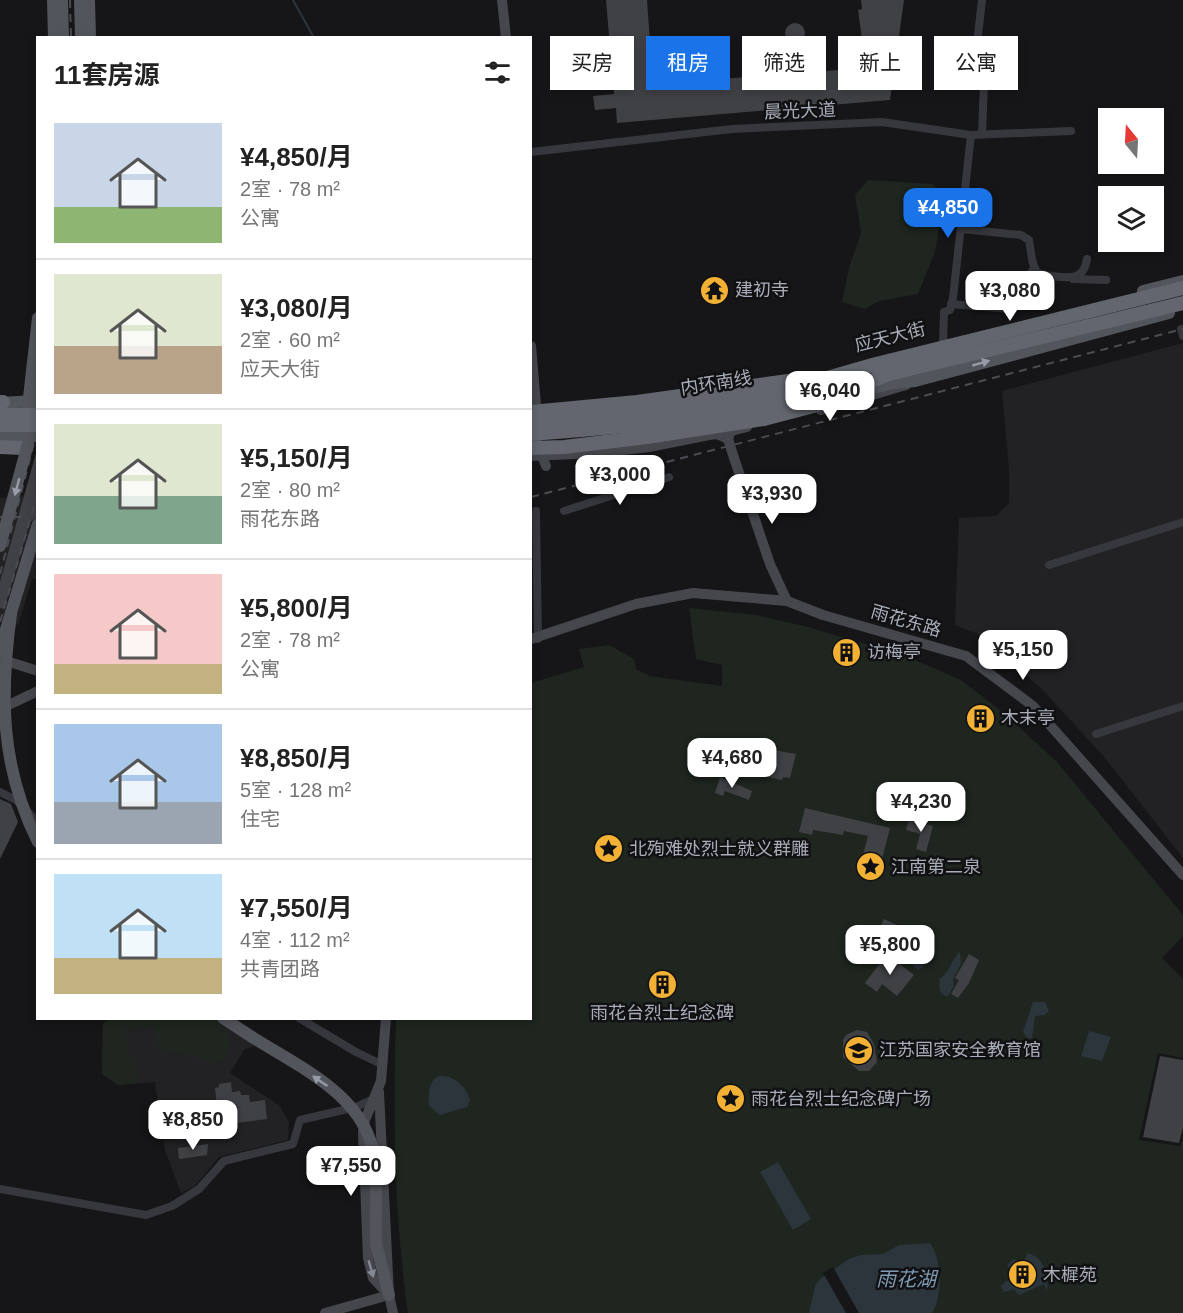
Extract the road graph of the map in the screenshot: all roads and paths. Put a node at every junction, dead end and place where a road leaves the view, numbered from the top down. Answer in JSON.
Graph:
{"nodes":[{"id":1,"x":53,"y":0,"type":"edge"},
{"id":2,"x":62,"y":0,"type":"edge"},
{"id":3,"x":80,"y":0,"type":"edge"},
{"id":4,"x":89,"y":0,"type":"edge"},
{"id":5,"x":502,"y":0,"type":"edge"},
{"id":6,"x":982,"y":0,"type":"edge"},
{"id":7,"x":54,"y":36,"type":"edge"},
{"id":8,"x":63,"y":36,"type":"edge"},
{"id":9,"x":81,"y":36,"type":"edge"},
{"id":10,"x":90,"y":36,"type":"edge"},
{"id":11,"x":506,"y":36,"type":"edge"},
{"id":12,"x":1071,"y":130,"type":"dead end"},
{"id":13,"x":982,"y":134,"type":"junction"},
{"id":14,"x":971,"y":135,"type":"junction"},
{"id":15,"x":532,"y":152,"type":"edge"},
{"id":16,"x":962,"y":230,"type":"junction"},
{"id":17,"x":1087,"y":259,"type":"dead end"},
{"id":18,"x":1035,"y":268,"type":"junction"},
{"id":19,"x":1072,"y":279,"type":"junction"},
{"id":20,"x":1106,"y":280,"type":"dead end"},
{"id":21,"x":1183,"y":281,"type":"edge"},
{"id":22,"x":1183,"y":288,"type":"edge"},
{"id":23,"x":1183,"y":303,"type":"edge"},
{"id":24,"x":951,"y":304,"type":"junction"},
{"id":25,"x":1183,"y":310,"type":"edge"},
{"id":26,"x":943,"y":342,"type":"junction"},
{"id":27,"x":36,"y":360,"type":"edge"},
{"id":28,"x":951,"y":372,"type":"junction"},
{"id":29,"x":915,"y":381,"type":"junction"},
{"id":30,"x":532,"y":382,"type":"edge"},
{"id":31,"x":36,"y":399,"type":"edge"},
{"id":32,"x":34,"y":401,"type":"edge"},
{"id":33,"x":1,"y":405,"type":"edge"},
{"id":34,"x":36,"y":414,"type":"edge"},
{"id":35,"x":533,"y":417,"type":"edge"},
{"id":36,"x":0,"y":425,"type":"edge"},
{"id":37,"x":36,"y":425,"type":"edge"},
{"id":38,"x":0,"y":435,"type":"edge"},
{"id":39,"x":36,"y":437,"type":"edge"},
{"id":40,"x":728,"y":439,"type":"junction"},
{"id":41,"x":22,"y":442,"type":"junction"},
{"id":42,"x":0,"y":445,"type":"edge"},
{"id":43,"x":36,"y":447,"type":"edge"},
{"id":44,"x":535,"y":449,"type":"edge"},
{"id":45,"x":0,"y":453,"type":"edge"},
{"id":46,"x":669,"y":477,"type":"dead end"},
{"id":47,"x":536,"y":511,"type":"dead end"},
{"id":48,"x":564,"y":511,"type":"dead end"},
{"id":49,"x":1183,"y":522,"type":"edge"},
{"id":50,"x":36,"y":531,"type":"edge"},
{"id":51,"x":0,"y":546,"type":"edge"},
{"id":52,"x":1050,"y":565,"type":"dead end"},
{"id":53,"x":787,"y":601,"type":"junction"},
{"id":54,"x":11,"y":614,"type":"junction"},
{"id":55,"x":535,"y":639,"type":"edge"},
{"id":56,"x":0,"y":649,"type":"edge"},
{"id":57,"x":0,"y":659,"type":"edge"},
{"id":58,"x":36,"y":672,"type":"edge"},
{"id":59,"x":35,"y":692,"type":"edge"},
{"id":60,"x":1183,"y":706,"type":"edge"},
{"id":61,"x":0,"y":709,"type":"edge"},
{"id":62,"x":1096,"y":734,"type":"dead end"},
{"id":63,"x":0,"y":792,"type":"edge"},
{"id":64,"x":36,"y":820,"type":"edge"},
{"id":65,"x":36,"y":837,"type":"edge"},
{"id":66,"x":1183,"y":875,"type":"edge"},
{"id":67,"x":226,"y":1020,"type":"edge"},
{"id":68,"x":302,"y":1020,"type":"edge"},
{"id":69,"x":387,"y":1020,"type":"edge"},
{"id":70,"x":383,"y":1065,"type":"junction"},
{"id":71,"x":377,"y":1093,"type":"junction"},
{"id":72,"x":0,"y":1189,"type":"edge"},
{"id":73,"x":388,"y":1295,"type":"junction"},
{"id":74,"x":325,"y":1313,"type":"edge"},
{"id":75,"x":393,"y":1313,"type":"edge"}],
"edges":[{"from":1,"to":7,"type":"main road"},
{"from":2,"to":8,"type":"main road"},
{"from":3,"to":9,"type":"main road"},
{"from":4,"to":10,"type":"main road"},
{"from":5,"to":11,"type":"street"},
{"from":6,"to":13,"type":"street"},
{"from":12,"to":13,"type":"street","name":"晨光大道"},
{"from":13,"to":14,"type":"street","name":"晨光大道"},
{"from":14,"to":15,"type":"street","name":"晨光大道"},
{"from":14,"to":16,"type":"street"},
{"from":16,"to":18,"type":"street"},
{"from":16,"to":24,"type":"street"},
{"from":17,"to":19,"type":"street"},
{"from":18,"to":19,"type":"street"},
{"from":18,"to":24,"type":"street"},
{"from":19,"to":20,"type":"street"},
{"from":21,"to":26,"type":"main road","name":"应天大街"},
{"from":22,"to":35,"type":"highway","name":"内环南线","bridge":true},
{"from":23,"to":44,"type":"highway","name":"内环南线","bridge":true},
{"from":24,"to":26,"type":"street"},
{"from":28,"to":25,"type":"main road","one_way":true},
{"from":26,"to":28,"type":"main road"},
{"from":26,"to":35,"type":"main road","name":"应天大街"},
{"from":27,"to":32,"type":"main road"},
{"from":28,"to":29,"type":"main road"},
{"from":29,"to":40,"type":"street"},
{"from":29,"to":44,"type":"main road"},
{"from":30,"to":35,"type":"street"},
{"from":31,"to":51,"type":"main road","one_way":true,"bridge":true},
{"from":32,"to":33,"type":"main road"},
{"from":32,"to":41,"type":"main road"},
{"from":33,"to":34,"type":"highway","bridge":true},
{"from":35,"to":44,"type":"street"},
{"from":36,"to":37,"type":"highway","bridge":true},
{"from":38,"to":41,"type":"main road"},
{"from":39,"to":41,"type":"main road"},
{"from":40,"to":44,"type":"street"},
{"from":40,"to":53,"type":"street","bridge":true},
{"from":41,"to":42,"type":"highway"},
{"from":41,"to":43,"type":"main road"},
{"from":41,"to":45,"type":"main road"},
{"from":46,"to":48,"type":"street"},
{"from":47,"to":55,"type":"street"},
{"from":49,"to":52,"type":"street"},
{"from":50,"to":54,"type":"main road"},
{"from":53,"to":55,"type":"street","name":"雨花东路"},
{"from":53,"to":66,"type":"street","name":"雨花东路"},
{"from":54,"to":56,"type":"main road","bridge":true},
{"from":54,"to":65,"type":"main road","bridge":true},
{"from":57,"to":58,"type":"street"},
{"from":59,"to":61,"type":"street"},
{"from":60,"to":62,"type":"street"},
{"from":63,"to":64,"type":"street"},
{"from":73,"to":67,"type":"main road","one_way":true,"bridge":true},
{"from":68,"to":70,"type":"street"},
{"from":69,"to":70,"type":"street"},
{"from":70,"to":71,"type":"street"},
{"from":71,"to":72,"type":"street"},
{"from":71,"to":73,"type":"street"},
{"from":71,"to":73,"type":"street","one_way":true},
{"from":73,"to":74,"type":"street"},
{"from":73,"to":75,"type":"street"}]}
